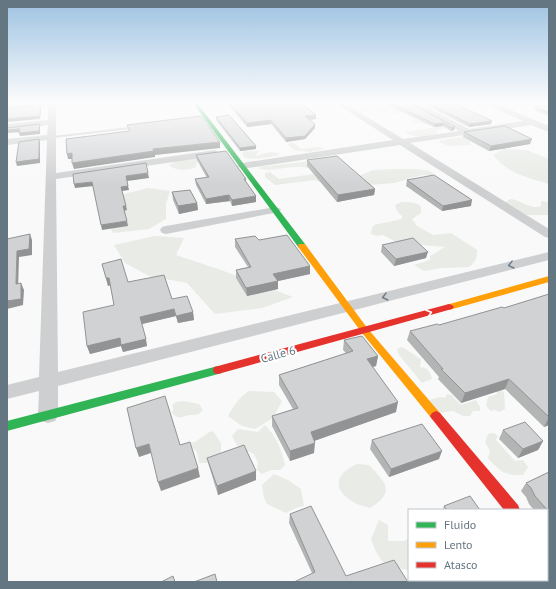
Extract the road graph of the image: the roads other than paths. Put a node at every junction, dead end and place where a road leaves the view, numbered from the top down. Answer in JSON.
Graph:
{"nodes":[{"id":1,"x":52,"y":130,"type":"edge"},
{"id":2,"x":108,"y":130,"type":"edge"},
{"id":3,"x":215,"y":130,"type":"edge"},
{"id":4,"x":383,"y":130,"type":"edge"},
{"id":5,"x":465,"y":130,"type":"edge"},
{"id":6,"x":478,"y":130,"type":"edge"},
{"id":7,"x":468,"y":132,"type":"junction"},
{"id":8,"x":53,"y":137,"type":"junction"},
{"id":9,"x":7,"y":142,"type":"edge"},
{"id":10,"x":401,"y":142,"type":"junction"},
{"id":11,"x":230,"y":151,"type":"junction"},
{"id":12,"x":242,"y":166,"type":"junction"},
{"id":13,"x":50,"y":177,"type":"junction"},
{"id":14,"x":275,"y":210,"type":"junction"},
{"id":15,"x":166,"y":230,"type":"dead end"},
{"id":16,"x":549,"y":234,"type":"edge"},
{"id":17,"x":549,"y":256,"type":"edge"},
{"id":18,"x":549,"y":279,"type":"edge"},
{"id":19,"x":348,"y":307,"type":"junction"},
{"id":20,"x":365,"y":331,"type":"junction"},
{"id":21,"x":49,"y":382,"type":"junction"},
{"id":22,"x":7,"y":392,"type":"edge"},
{"id":23,"x":48,"y":415,"type":"junction"},
{"id":24,"x":7,"y":426,"type":"edge"},
{"id":25,"x":512,"y":509,"type":"edge"}],
"edges":[{"from":1,"to":8,"type":"street"},
{"from":2,"to":8,"type":"lane"},
{"from":3,"to":11,"type":"street"},
{"from":4,"to":10,"type":"street"},
{"from":5,"to":7,"type":"street"},
{"from":6,"to":7,"type":"street"},
{"from":7,"to":10,"type":"street"},
{"from":8,"to":9,"type":"street"},
{"from":8,"to":13,"type":"street"},
{"from":10,"to":12,"type":"street"},
{"from":10,"to":16,"type":"street"},
{"from":11,"to":12,"type":"street"},
{"from":11,"to":13,"type":"street"},
{"from":12,"to":14,"type":"street"},
{"from":13,"to":21,"type":"street"},
{"from":14,"to":15,"type":"street"},
{"from":14,"to":19,"type":"street"},
{"from":17,"to":19,"type":"street","one_way":true},
{"from":20,"to":18,"type":"street","name":"Calle 6","one_way":true},
{"from":19,"to":20,"type":"street"},
{"from":19,"to":21,"type":"street"},
{"from":20,"to":23,"type":"street","name":"Calle 6"},
{"from":20,"to":25,"type":"street"},
{"from":21,"to":22,"type":"street"},
{"from":21,"to":23,"type":"street"},
{"from":23,"to":24,"type":"street","name":"Calle 6"}]}
